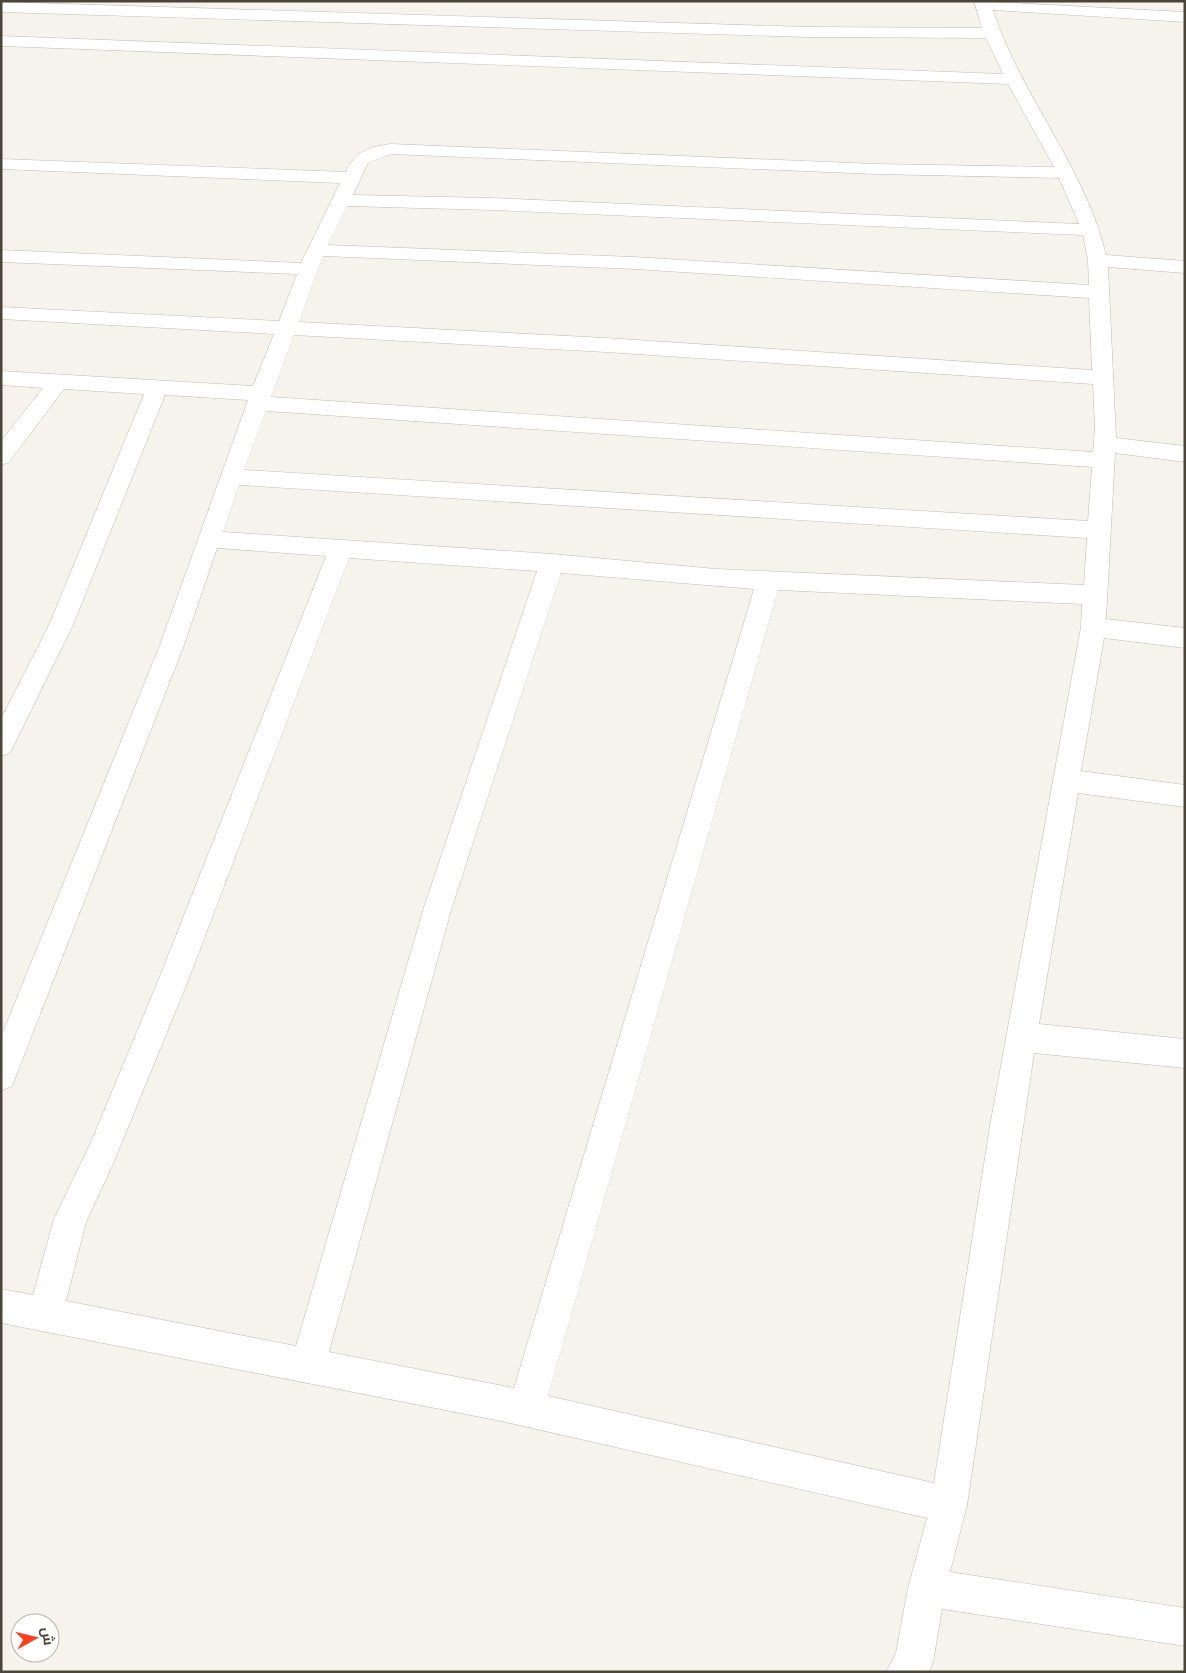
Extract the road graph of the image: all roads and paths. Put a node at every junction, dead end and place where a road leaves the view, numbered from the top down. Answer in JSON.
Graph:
{"nodes":[{"id":1,"x":983,"y":3,"type":"edge"},
{"id":2,"x":1,"y":7,"type":"edge"},
{"id":3,"x":1185,"y":17,"type":"edge"},
{"id":4,"x":992,"y":33,"type":"junction"},
{"id":5,"x":1,"y":42,"type":"edge"},
{"id":6,"x":1014,"y":79,"type":"junction"},
{"id":7,"x":1,"y":164,"type":"edge"},
{"id":8,"x":1066,"y":172,"type":"junction"},
{"id":9,"x":353,"y":178,"type":"junction"},
{"id":10,"x":341,"y":200,"type":"junction"},
{"id":11,"x":1091,"y":230,"type":"junction"},
{"id":12,"x":1,"y":256,"type":"edge"},
{"id":13,"x":312,"y":260,"type":"junction"},
{"id":14,"x":1098,"y":260,"type":"junction"},
{"id":15,"x":1185,"y":267,"type":"edge"},
{"id":16,"x":1098,"y":292,"type":"junction"},
{"id":17,"x":1,"y":314,"type":"edge"},
{"id":18,"x":286,"y":328,"type":"junction"},
{"id":19,"x":1,"y":378,"type":"edge"},
{"id":20,"x":1103,"y":378,"type":"junction"},
{"id":21,"x":60,"y":382,"type":"junction"},
{"id":22,"x":157,"y":388,"type":"junction"},
{"id":23,"x":259,"y":398,"type":"junction"},
{"id":24,"x":1105,"y":452,"type":"junction"},
{"id":25,"x":1185,"y":454,"type":"edge"},
{"id":26,"x":1,"y":457,"type":"edge"},
{"id":27,"x":230,"y":477,"type":"junction"},
{"id":28,"x":1099,"y":530,"type":"junction"},
{"id":29,"x":208,"y":540,"type":"junction"},
{"id":30,"x":341,"y":549,"type":"junction"},
{"id":31,"x":552,"y":564,"type":"junction"},
{"id":32,"x":769,"y":580,"type":"junction"},
{"id":33,"x":1095,"y":595,"type":"junction"},
{"id":34,"x":1093,"y":627,"type":"junction"},
{"id":35,"x":1185,"y":638,"type":"edge"},
{"id":36,"x":1,"y":745,"type":"edge"},
{"id":37,"x":1066,"y":780,"type":"junction"},
{"id":38,"x":1185,"y":796,"type":"edge"},
{"id":39,"x":1022,"y":1036,"type":"junction"},
{"id":40,"x":1185,"y":1054,"type":"edge"},
{"id":41,"x":1,"y":1076,"type":"edge"},
{"id":42,"x":1,"y":1306,"type":"edge"},
{"id":43,"x":45,"y":1315,"type":"junction"},
{"id":44,"x":308,"y":1366,"type":"junction"},
{"id":45,"x":526,"y":1409,"type":"junction"},
{"id":46,"x":949,"y":1505,"type":"junction"},
{"id":47,"x":927,"y":1588,"type":"junction"},
{"id":48,"x":1185,"y":1627,"type":"edge"},
{"id":49,"x":906,"y":1672,"type":"edge"}],
"edges":[{"from":1,"to":3,"type":"street"},
{"from":1,"to":4,"type":"street"},
{"from":2,"to":4,"type":"street"},
{"from":4,"to":6,"type":"street"},
{"from":5,"to":6,"type":"street"},
{"from":6,"to":8,"type":"street"},
{"from":7,"to":9,"type":"street"},
{"from":8,"to":9,"type":"street"},
{"from":8,"to":11,"type":"street"},
{"from":9,"to":10,"type":"street"},
{"from":10,"to":11,"type":"street"},
{"from":10,"to":13,"type":"street"},
{"from":11,"to":14,"type":"street"},
{"from":12,"to":13,"type":"street"},
{"from":13,"to":16,"type":"street"},
{"from":13,"to":18,"type":"street"},
{"from":14,"to":15,"type":"street"},
{"from":14,"to":16,"type":"street"},
{"from":16,"to":20,"type":"street"},
{"from":17,"to":18,"type":"street"},
{"from":18,"to":20,"type":"street"},
{"from":18,"to":23,"type":"street"},
{"from":19,"to":21,"type":"street"},
{"from":20,"to":24,"type":"street"},
{"from":21,"to":22,"type":"street"},
{"from":21,"to":26,"type":"street"},
{"from":22,"to":23,"type":"street"},
{"from":22,"to":36,"type":"street"},
{"from":23,"to":24,"type":"street"},
{"from":23,"to":27,"type":"street"},
{"from":24,"to":25,"type":"street"},
{"from":24,"to":28,"type":"street"},
{"from":27,"to":28,"type":"street"},
{"from":27,"to":29,"type":"street"},
{"from":28,"to":33,"type":"street"},
{"from":29,"to":30,"type":"street"},
{"from":29,"to":41,"type":"street"},
{"from":30,"to":31,"type":"street"},
{"from":30,"to":43,"type":"street"},
{"from":31,"to":32,"type":"street"},
{"from":31,"to":44,"type":"street"},
{"from":32,"to":33,"type":"street"},
{"from":32,"to":45,"type":"street"},
{"from":33,"to":34,"type":"street"},
{"from":34,"to":35,"type":"street"},
{"from":34,"to":37,"type":"street"},
{"from":37,"to":38,"type":"street"},
{"from":37,"to":39,"type":"street"},
{"from":39,"to":40,"type":"street"},
{"from":39,"to":46,"type":"street"},
{"from":42,"to":43,"type":"street"},
{"from":43,"to":44,"type":"street"},
{"from":44,"to":45,"type":"street"},
{"from":45,"to":46,"type":"street"},
{"from":46,"to":47,"type":"street"},
{"from":47,"to":48,"type":"street"},
{"from":47,"to":49,"type":"street"}]}
